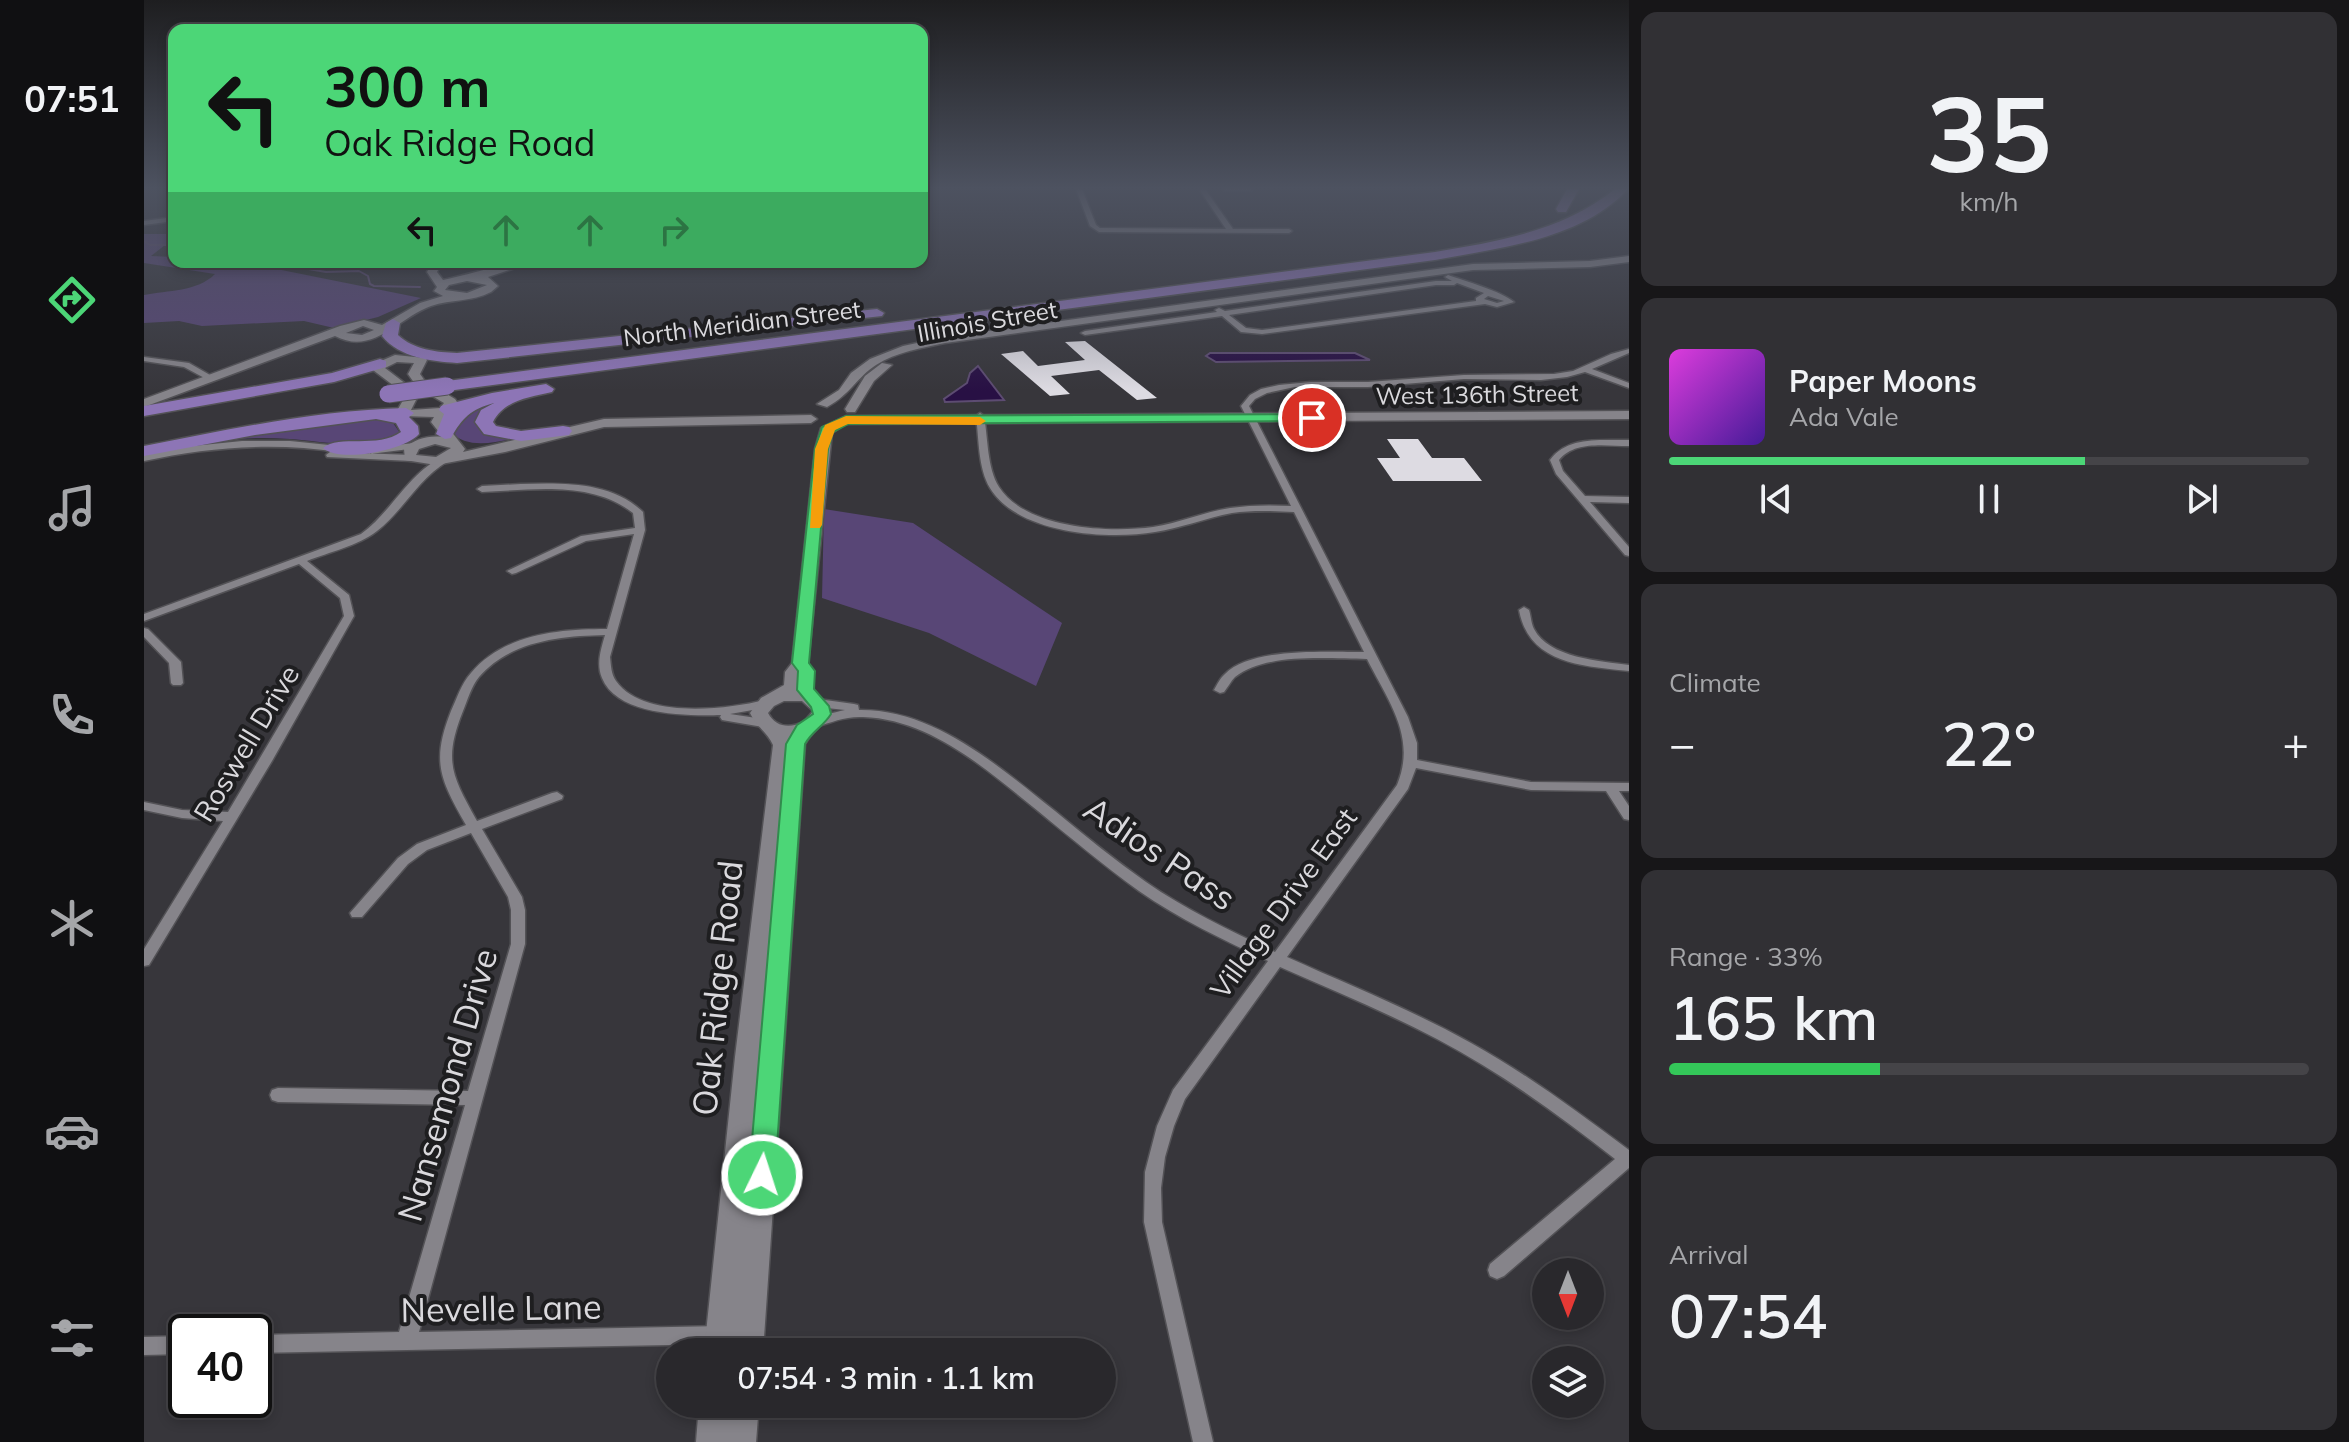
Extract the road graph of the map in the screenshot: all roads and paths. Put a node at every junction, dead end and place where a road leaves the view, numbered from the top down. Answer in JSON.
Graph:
{"nodes":[{"id":1,"x":1368,"y":256,"type":"edge"},
{"id":2,"x":1431,"y":256,"type":"edge"},
{"id":3,"x":1629,"y":262,"type":"edge"},
{"id":4,"x":434,"y":268,"type":"edge"},
{"id":5,"x":439,"y":268,"type":"edge"},
{"id":6,"x":511,"y":268,"type":"edge"},
{"id":7,"x":525,"y":268,"type":"edge"},
{"id":8,"x":472,"y":278,"type":"junction"},
{"id":9,"x":1451,"y":280,"type":"junction"},
{"id":10,"x":493,"y":283,"type":"junction"},
{"id":11,"x":440,"y":288,"type":"junction"},
{"id":12,"x":1493,"y":295,"type":"junction"},
{"id":13,"x":460,"y":296,"type":"junction"},
{"id":14,"x":1480,"y":300,"type":"junction"},
{"id":15,"x":988,"y":310,"type":"junction"},
{"id":16,"x":1218,"y":310,"type":"junction"},
{"id":17,"x":364,"y":323,"type":"junction"},
{"id":18,"x":385,"y":328,"type":"junction"},
{"id":19,"x":341,"y":330,"type":"junction"},
{"id":20,"x":1085,"y":333,"type":"dead end"},
{"id":21,"x":352,"y":339,"type":"junction"},
{"id":22,"x":1629,"y":351,"type":"edge"},
{"id":23,"x":502,"y":354,"type":"junction"},
{"id":24,"x":377,"y":355,"type":"junction"},
{"id":25,"x":144,"y":359,"type":"edge"},
{"id":26,"x":421,"y":360,"type":"junction"},
{"id":27,"x":1587,"y":370,"type":"junction"},
{"id":28,"x":213,"y":377,"type":"junction"},
{"id":29,"x":567,"y":385,"type":"junction"},
{"id":30,"x":1629,"y":386,"type":"edge"},
{"id":31,"x":383,"y":388,"type":"junction"},
{"id":32,"x":478,"y":401,"type":"junction"},
{"id":33,"x":144,"y":403,"type":"edge"},
{"id":34,"x":821,"y":404,"type":"junction"},
{"id":35,"x":144,"y":411,"type":"edge"},
{"id":36,"x":446,"y":411,"type":"junction"},
{"id":37,"x":1629,"y":412,"type":"edge"},
{"id":38,"x":407,"y":414,"type":"junction"},
{"id":39,"x":847,"y":415,"type":"junction"},
{"id":40,"x":1249,"y":416,"type":"junction"},
{"id":41,"x":980,"y":418,"type":"junction"},
{"id":42,"x":329,"y":419,"type":"junction"},
{"id":43,"x":812,"y":420,"type":"junction"},
{"id":44,"x":728,"y":421,"type":"junction"},
{"id":45,"x":144,"y":424,"type":"edge"},
{"id":46,"x":563,"y":431,"type":"junction"},
{"id":47,"x":144,"y":439,"type":"edge"},
{"id":48,"x":535,"y":439,"type":"junction"},
{"id":49,"x":451,"y":440,"type":"junction"},
{"id":50,"x":1629,"y":443,"type":"edge"},
{"id":51,"x":280,"y":444,"type":"junction"},
{"id":52,"x":332,"y":448,"type":"junction"},
{"id":53,"x":822,"y":449,"type":"junction"},
{"id":54,"x":144,"y":451,"type":"edge"},
{"id":55,"x":413,"y":452,"type":"junction"},
{"id":56,"x":144,"y":458,"type":"edge"},
{"id":57,"x":446,"y":459,"type":"junction"},
{"id":58,"x":409,"y":487,"type":"junction"},
{"id":59,"x":482,"y":489,"type":"dead end"},
{"id":60,"x":1583,"y":499,"type":"junction"},
{"id":61,"x":1629,"y":500,"type":"edge"},
{"id":62,"x":1296,"y":509,"type":"junction"},
{"id":63,"x":640,"y":530,"type":"junction"},
{"id":64,"x":1629,"y":553,"type":"edge"},
{"id":65,"x":300,"y":560,"type":"junction"},
{"id":66,"x":512,"y":571,"type":"dead end"},
{"id":67,"x":1524,"y":610,"type":"dead end"},
{"id":68,"x":144,"y":618,"type":"edge"},
{"id":69,"x":144,"y":631,"type":"edge"},
{"id":70,"x":611,"y":632,"type":"junction"},
{"id":71,"x":1371,"y":656,"type":"junction"},
{"id":72,"x":800,"y":663,"type":"junction"},
{"id":73,"x":1629,"y":668,"type":"edge"},
{"id":74,"x":177,"y":683,"type":"dead end"},
{"id":75,"x":1220,"y":690,"type":"dead end"},
{"id":76,"x":773,"y":700,"type":"junction"},
{"id":77,"x":814,"y":701,"type":"junction"},
{"id":78,"x":707,"y":713,"type":"junction"},
{"id":79,"x":868,"y":713,"type":"junction"},
{"id":80,"x":769,"y":726,"type":"junction"},
{"id":81,"x":810,"y":726,"type":"junction"},
{"id":82,"x":1412,"y":763,"type":"junction"},
{"id":83,"x":1610,"y":787,"type":"junction"},
{"id":84,"x":1629,"y":787,"type":"edge"},
{"id":85,"x":557,"y":796,"type":"dead end"},
{"id":86,"x":144,"y":806,"type":"edge"},
{"id":87,"x":1629,"y":816,"type":"edge"},
{"id":88,"x":231,"y":817,"type":"junction"},
{"id":89,"x":475,"y":825,"type":"junction"},
{"id":90,"x":357,"y":913,"type":"dead end"},
{"id":91,"x":1278,"y":959,"type":"junction"},
{"id":92,"x":144,"y":961,"type":"edge"},
{"id":93,"x":278,"y":1095,"type":"dead end"},
{"id":94,"x":474,"y":1098,"type":"junction"},
{"id":95,"x":1629,"y":1159,"type":"edge"},
{"id":96,"x":1497,"y":1270,"type":"dead end"},
{"id":97,"x":721,"y":1338,"type":"edge"},
{"id":98,"x":748,"y":1338,"type":"edge"},
{"id":99,"x":406,"y":1342,"type":"junction"},
{"id":100,"x":272,"y":1344,"type":"edge"},
{"id":101,"x":656,"y":1344,"type":"edge"},
{"id":102,"x":168,"y":1345,"type":"edge"},
{"id":103,"x":144,"y":1346,"type":"edge"},
{"id":104,"x":713,"y":1418,"type":"edge"},
{"id":105,"x":743,"y":1418,"type":"edge"},
{"id":106,"x":711,"y":1442,"type":"edge"},
{"id":107,"x":741,"y":1442,"type":"edge"},
{"id":108,"x":1203,"y":1442,"type":"edge"}],
"edges":[{"from":1,"to":15,"type":"highway"},
{"from":2,"to":15,"type":"highway","name":"North Meridian Street"},
{"from":3,"to":9,"type":"street","name":"Illinois Street"},
{"from":3,"to":34,"type":"street","name":"Illinois Street"},
{"from":4,"to":11,"type":"street"},
{"from":5,"to":8,"type":"street"},
{"from":6,"to":8,"type":"street"},
{"from":7,"to":10,"type":"street"},
{"from":8,"to":10,"type":"street"},
{"from":8,"to":11,"type":"street"},
{"from":9,"to":12,"type":"street"},
{"from":9,"to":14,"type":"street"},
{"from":9,"to":16,"type":"street","name":"Illinois Street"},
{"from":10,"to":13,"type":"street"},
{"from":11,"to":13,"type":"street"},
{"from":11,"to":17,"type":"street"},
{"from":12,"to":14,"type":"street"},
{"from":12,"to":14,"type":"street"},
{"from":13,"to":18,"type":"street"},
{"from":14,"to":16,"type":"street"},
{"from":15,"to":23,"type":"highway"},
{"from":15,"to":29,"type":"highway"},
{"from":15,"to":31,"type":"highway","name":"North Meridian Street","bridge":true},
{"from":16,"to":20,"type":"street"},
{"from":16,"to":39,"type":"street","name":"Illinois Street"},
{"from":17,"to":18,"type":"street"},
{"from":17,"to":19,"type":"street"},
{"from":18,"to":21,"type":"street"},
{"from":18,"to":23,"type":"highway"},
{"from":18,"to":26,"type":"street"},
{"from":19,"to":21,"type":"street"},
{"from":19,"to":28,"type":"street"},
{"from":21,"to":24,"type":"street"},
{"from":21,"to":28,"type":"street"},
{"from":22,"to":27,"type":"street"},
{"from":23,"to":26,"type":"highway"},
{"from":24,"to":26,"type":"street"},
{"from":24,"to":35,"type":"highway"},
{"from":24,"to":38,"type":"street"},
{"from":25,"to":28,"type":"street"},
{"from":26,"to":36,"type":"street"},
{"from":27,"to":30,"type":"street"},
{"from":27,"to":40,"type":"street"},
{"from":28,"to":33,"type":"street"},
{"from":29,"to":32,"type":"highway"},
{"from":29,"to":46,"type":"highway"},
{"from":31,"to":45,"type":"highway","name":"North Meridian Street"},
{"from":31,"to":47,"type":"highway","name":"North Meridian Street"},
{"from":32,"to":36,"type":"highway"},
{"from":32,"to":49,"type":"highway"},
{"from":34,"to":39,"type":"street"},
{"from":34,"to":43,"type":"street"},
{"from":34,"to":44,"type":"street"},
{"from":36,"to":38,"type":"street"},
{"from":36,"to":49,"type":"street"},
{"from":37,"to":40,"type":"street","name":"West 136th Street"},
{"from":38,"to":42,"type":"highway"},
{"from":38,"to":55,"type":"street"},
{"from":39,"to":41,"type":"street","name":"West 136th Street"},
{"from":39,"to":43,"type":"street"},
{"from":39,"to":53,"type":"street"},
{"from":40,"to":41,"type":"street","name":"West 136th Street"},
{"from":40,"to":62,"type":"street"},
{"from":41,"to":62,"type":"street"},
{"from":42,"to":52,"type":"highway"},
{"from":42,"to":54,"type":"highway"},
{"from":43,"to":44,"type":"street"},
{"from":43,"to":53,"type":"street"},
{"from":44,"to":46,"type":"street"},
{"from":46,"to":48,"type":"street"},
{"from":48,"to":49,"type":"street"},
{"from":48,"to":57,"type":"street"},
{"from":49,"to":55,"type":"street"},
{"from":49,"to":57,"type":"street"},
{"from":50,"to":60,"type":"street"},
{"from":51,"to":52,"type":"street"},
{"from":51,"to":55,"type":"street"},
{"from":51,"to":56,"type":"street"},
{"from":52,"to":55,"type":"street"},
{"from":53,"to":72,"type":"street"},
{"from":55,"to":57,"type":"street"},
{"from":55,"to":58,"type":"street"},
{"from":57,"to":58,"type":"street"},
{"from":58,"to":65,"type":"street"},
{"from":59,"to":63,"type":"street"},
{"from":60,"to":61,"type":"street"},
{"from":60,"to":64,"type":"street"},
{"from":62,"to":71,"type":"street"},
{"from":63,"to":66,"type":"street"},
{"from":63,"to":70,"type":"street"},
{"from":65,"to":68,"type":"street"},
{"from":65,"to":88,"type":"street","name":"Roswell Drive"},
{"from":67,"to":73,"type":"street"},
{"from":69,"to":74,"type":"street"},
{"from":70,"to":78,"type":"street"},
{"from":70,"to":89,"type":"street","name":"Nansemond Drive"},
{"from":71,"to":75,"type":"street"},
{"from":71,"to":82,"type":"street"},
{"from":72,"to":76,"type":"street"},
{"from":72,"to":77,"type":"street"},
{"from":76,"to":77,"type":"street"},
{"from":76,"to":78,"type":"street"},
{"from":76,"to":80,"type":"street","name":"Oak Ridge Road"},
{"from":77,"to":79,"type":"street","name":"Adios Pass"},
{"from":77,"to":81,"type":"street","name":"Oak Ridge Road"},
{"from":78,"to":80,"type":"street"},
{"from":79,"to":81,"type":"street","name":"Adios Pass"},
{"from":79,"to":91,"type":"street","name":"Adios Pass"},
{"from":80,"to":81,"type":"street"},
{"from":80,"to":97,"type":"street","name":"Oak Ridge Road"},
{"from":81,"to":98,"type":"street","name":"Oak Ridge Road"},
{"from":82,"to":83,"type":"street"},
{"from":82,"to":91,"type":"street","name":"Village Drive East"},
{"from":83,"to":84,"type":"street"},
{"from":83,"to":87,"type":"street"},
{"from":85,"to":89,"type":"street"},
{"from":86,"to":88,"type":"street"},
{"from":88,"to":92,"type":"street","name":"Roswell Drive"},
{"from":89,"to":90,"type":"street"},
{"from":89,"to":94,"type":"street","name":"Nansemond Drive"},
{"from":91,"to":95,"type":"street","name":"Adios Pass"},
{"from":91,"to":108,"type":"street","name":"Village Drive East"},
{"from":93,"to":94,"type":"street"},
{"from":94,"to":99,"type":"street","name":"Nansemond Drive"},
{"from":95,"to":96,"type":"street"},
{"from":99,"to":100,"type":"street","name":"Nevelle Lane"},
{"from":99,"to":101,"type":"street","name":"Nevelle Lane"},
{"from":102,"to":103,"type":"street"},
{"from":104,"to":106,"type":"street"},
{"from":105,"to":107,"type":"street"}]}
